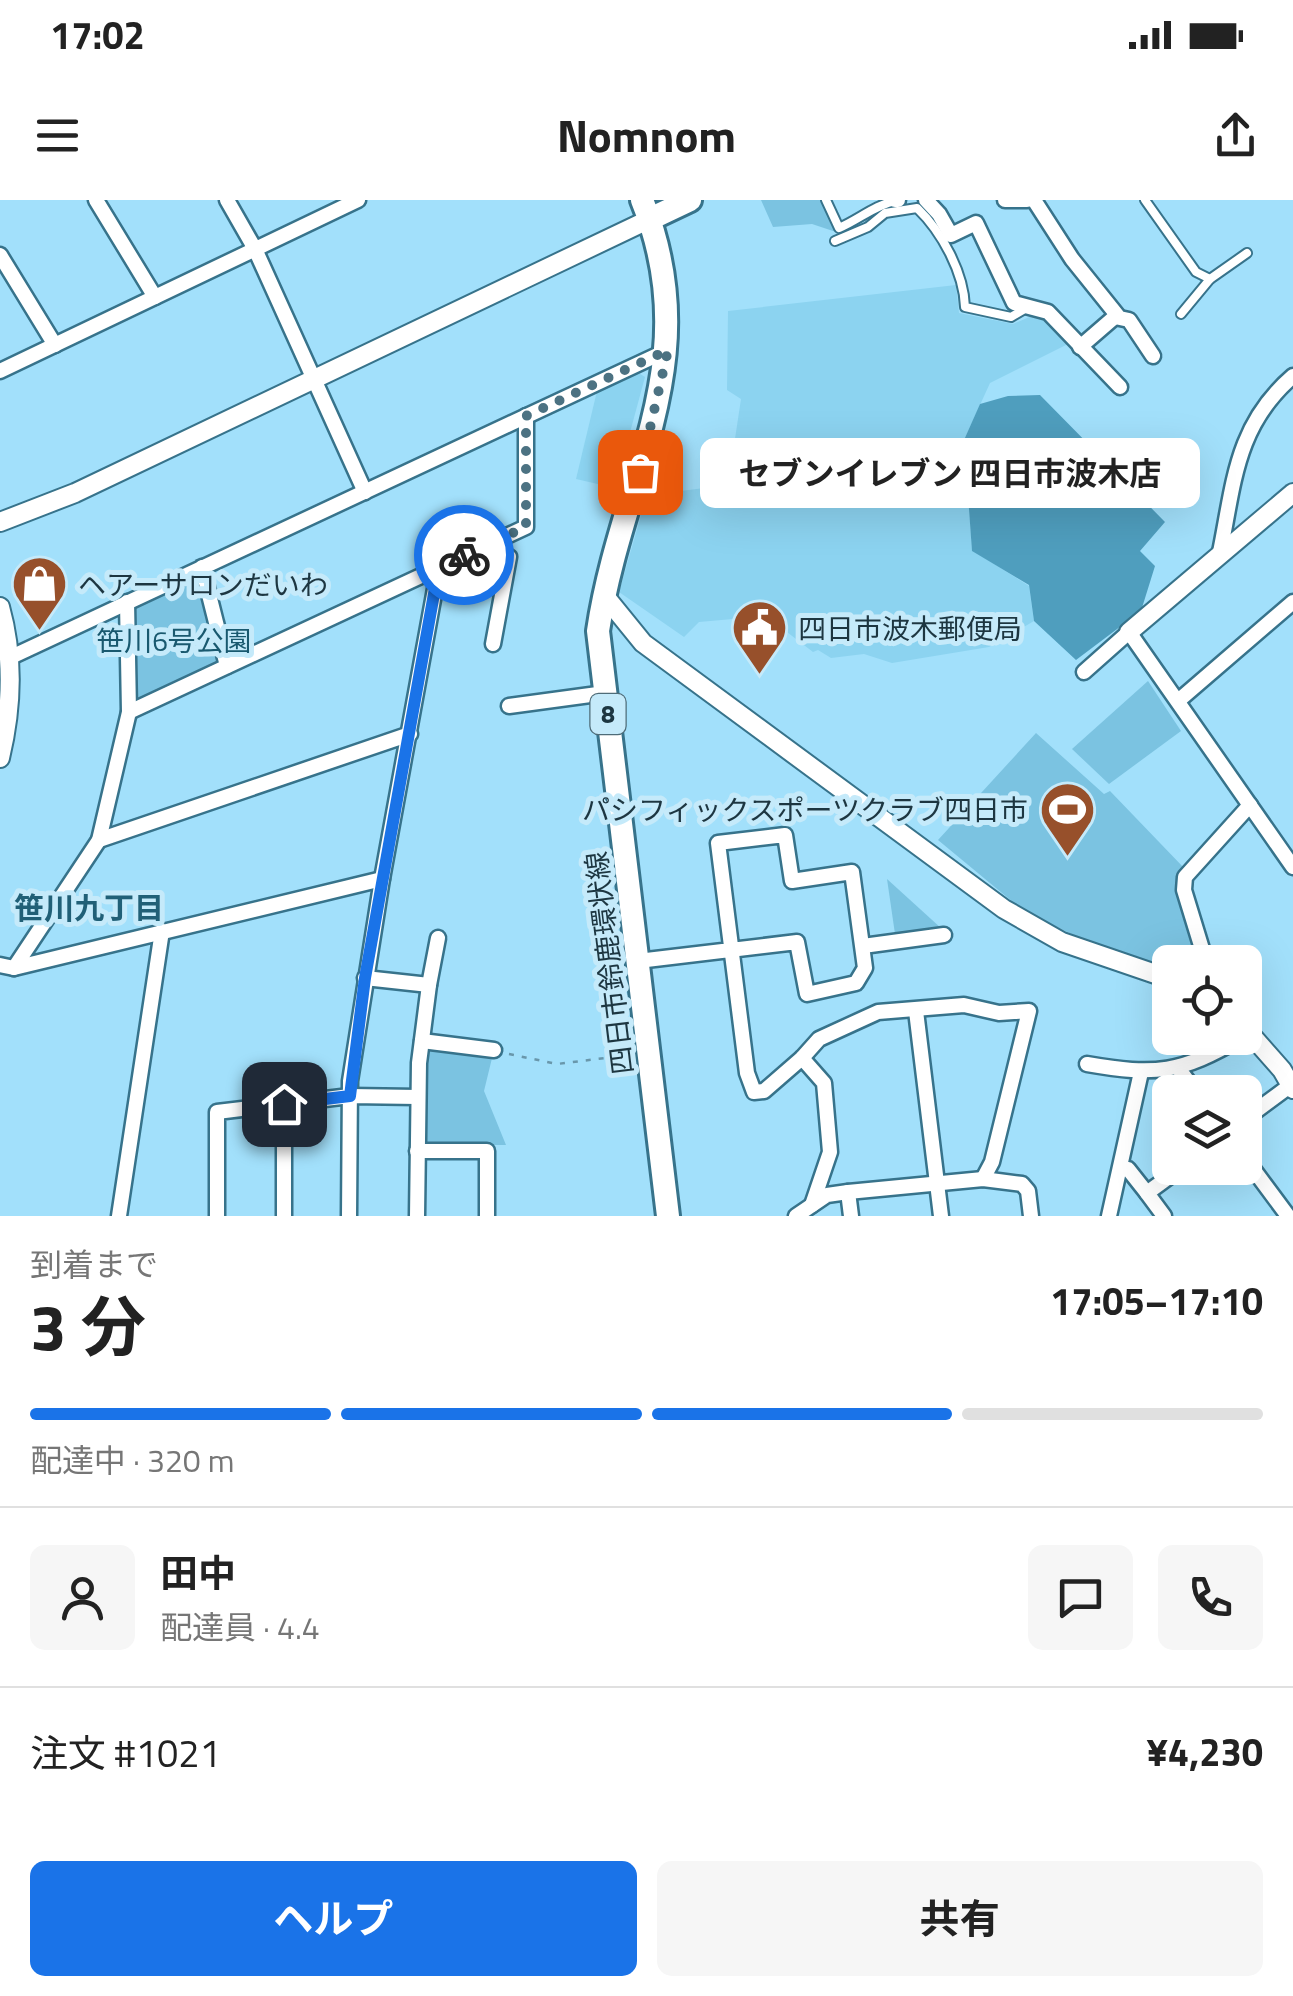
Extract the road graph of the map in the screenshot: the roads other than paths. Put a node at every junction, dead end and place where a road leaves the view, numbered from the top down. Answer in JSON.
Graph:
{"nodes":[{"id":1,"x":96,"y":200,"type":"edge"},
{"id":2,"x":227,"y":200,"type":"edge"},
{"id":3,"x":358,"y":200,"type":"edge"},
{"id":4,"x":690,"y":200,"type":"edge"},
{"id":5,"x":826,"y":200,"type":"edge"},
{"id":6,"x":896,"y":200,"type":"edge"},
{"id":7,"x":926,"y":200,"type":"edge"},
{"id":8,"x":1005,"y":200,"type":"edge"},
{"id":9,"x":1030,"y":200,"type":"edge"},
{"id":10,"x":1146,"y":200,"type":"edge"},
{"id":11,"x":646,"y":209,"type":"edge"},
{"id":12,"x":834,"y":240,"type":"dead end"},
{"id":13,"x":254,"y":248,"type":"junction"},
{"id":14,"x":1247,"y":253,"type":"dead end"},
{"id":15,"x":0,"y":255,"type":"edge"},
{"id":16,"x":1210,"y":278,"type":"junction"},
{"id":17,"x":155,"y":297,"type":"junction"},
{"id":18,"x":1028,"y":307,"type":"junction"},
{"id":19,"x":1181,"y":314,"type":"dead end"},
{"id":20,"x":1115,"y":317,"type":"junction"},
{"id":21,"x":55,"y":345,"type":"junction"},
{"id":22,"x":1080,"y":347,"type":"junction"},
{"id":23,"x":668,"y":350,"type":"junction"},
{"id":24,"x":1153,"y":356,"type":"dead end"},
{"id":25,"x":0,"y":372,"type":"edge"},
{"id":26,"x":1293,"y":376,"type":"edge"},
{"id":27,"x":314,"y":378,"type":"junction"},
{"id":28,"x":1120,"y":387,"type":"dead end"},
{"id":29,"x":526,"y":416,"type":"junction"},
{"id":30,"x":365,"y":492,"type":"junction"},
{"id":31,"x":1293,"y":493,"type":"edge"},
{"id":32,"x":0,"y":522,"type":"edge"},
{"id":33,"x":486,"y":545,"type":"junction"},
{"id":34,"x":1218,"y":558,"type":"junction"},
{"id":35,"x":439,"y":566,"type":"junction"},
{"id":36,"x":202,"y":567,"type":"junction"},
{"id":37,"x":604,"y":595,"type":"junction"},
{"id":38,"x":127,"y":602,"type":"junction"},
{"id":39,"x":1293,"y":602,"type":"edge"},
{"id":40,"x":0,"y":607,"type":"edge"},
{"id":41,"x":1129,"y":632,"type":"junction"},
{"id":42,"x":494,"y":644,"type":"dead end"},
{"id":43,"x":9,"y":658,"type":"junction"},
{"id":44,"x":227,"y":666,"type":"junction"},
{"id":45,"x":1084,"y":672,"type":"dead end"},
{"id":46,"x":605,"y":693,"type":"junction"},
{"id":47,"x":1178,"y":700,"type":"junction"},
{"id":48,"x":509,"y":706,"type":"dead end"},
{"id":49,"x":129,"y":712,"type":"junction"},
{"id":50,"x":410,"y":734,"type":"junction"},
{"id":51,"x":0,"y":758,"type":"edge"},
{"id":52,"x":1250,"y":805,"type":"junction"},
{"id":53,"x":99,"y":840,"type":"junction"},
{"id":54,"x":1293,"y":867,"type":"edge"},
{"id":55,"x":382,"y":880,"type":"junction"},
{"id":56,"x":162,"y":931,"type":"junction"},
{"id":57,"x":944,"y":935,"type":"dead end"},
{"id":58,"x":438,"y":938,"type":"dead end"},
{"id":59,"x":1201,"y":945,"type":"edge"},
{"id":60,"x":863,"y":946,"type":"junction"},
{"id":61,"x":733,"y":949,"type":"junction"},
{"id":62,"x":638,"y":960,"type":"junction"},
{"id":63,"x":7,"y":966,"type":"edge"},
{"id":64,"x":1152,"y":973,"type":"edge"},
{"id":65,"x":365,"y":978,"type":"junction"},
{"id":66,"x":428,"y":985,"type":"junction"},
{"id":67,"x":916,"y":1011,"type":"junction"},
{"id":68,"x":422,"y":1041,"type":"junction"},
{"id":69,"x":1262,"y":1049,"type":"edge"},
{"id":70,"x":494,"y":1050,"type":"road end"},
{"id":71,"x":1203,"y":1055,"type":"edge"},
{"id":72,"x":802,"y":1058,"type":"junction"},
{"id":73,"x":1087,"y":1064,"type":"dead end"},
{"id":74,"x":1178,"y":1068,"type":"junction"},
{"id":75,"x":1140,"y":1072,"type":"junction"},
{"id":76,"x":1183,"y":1075,"type":"edge"},
{"id":77,"x":1290,"y":1076,"type":"edge"},
{"id":78,"x":350,"y":1096,"type":"junction"},
{"id":79,"x":418,"y":1097,"type":"junction"},
{"id":80,"x":1262,"y":1103,"type":"edge"},
{"id":81,"x":284,"y":1104,"type":"junction"},
{"id":82,"x":417,"y":1151,"type":"junction"},
{"id":83,"x":1128,"y":1169,"type":"dead end"},
{"id":84,"x":983,"y":1178,"type":"junction"},
{"id":85,"x":1262,"y":1181,"type":"edge"},
{"id":86,"x":936,"y":1182,"type":"junction"},
{"id":87,"x":1157,"y":1185,"type":"edge"},
{"id":88,"x":848,"y":1192,"type":"junction"},
{"id":89,"x":1146,"y":1193,"type":"junction"},
{"id":90,"x":812,"y":1206,"type":"junction"},
{"id":91,"x":120,"y":1216,"type":"edge"},
{"id":92,"x":217,"y":1216,"type":"edge"},
{"id":93,"x":284,"y":1216,"type":"edge"},
{"id":94,"x":349,"y":1216,"type":"edge"},
{"id":95,"x":416,"y":1216,"type":"edge"},
{"id":96,"x":487,"y":1216,"type":"edge"},
{"id":97,"x":668,"y":1216,"type":"edge"},
{"id":98,"x":796,"y":1216,"type":"edge"},
{"id":99,"x":851,"y":1216,"type":"edge"},
{"id":100,"x":940,"y":1216,"type":"edge"},
{"id":101,"x":1031,"y":1216,"type":"edge"},
{"id":102,"x":1109,"y":1216,"type":"edge"},
{"id":103,"x":1164,"y":1216,"type":"edge"},
{"id":104,"x":1288,"y":1216,"type":"edge"}],
"edges":[{"from":1,"to":17,"type":"street"},
{"from":2,"to":13,"type":"street"},
{"from":3,"to":13,"type":"street"},
{"from":4,"to":11,"type":"main road"},
{"from":5,"to":6,"type":"lane"},
{"from":7,"to":18,"type":"street"},
{"from":8,"to":9,"type":"street"},
{"from":9,"to":20,"type":"street"},
{"from":10,"to":16,"type":"lane"},
{"from":11,"to":23,"type":"main road","name":"四日市鈴鹿環状線","number":"8"},
{"from":11,"to":27,"type":"street"},
{"from":12,"to":18,"type":"lane"},
{"from":13,"to":17,"type":"street"},
{"from":13,"to":27,"type":"street"},
{"from":14,"to":16,"type":"lane"},
{"from":15,"to":21,"type":"street"},
{"from":16,"to":19,"type":"lane"},
{"from":17,"to":21,"type":"street"},
{"from":18,"to":22,"type":"street"},
{"from":20,"to":22,"type":"street"},
{"from":20,"to":24,"type":"street"},
{"from":21,"to":25,"type":"street"},
{"from":22,"to":28,"type":"street"},
{"from":23,"to":29,"type":"street"},
{"from":23,"to":37,"type":"main road","name":"四日市鈴鹿環状線","number":"8"},
{"from":26,"to":34,"type":"street"},
{"from":27,"to":30,"type":"street"},
{"from":27,"to":32,"type":"street"},
{"from":29,"to":30,"type":"street"},
{"from":29,"to":33,"type":"street"},
{"from":30,"to":36,"type":"street"},
{"from":31,"to":34,"type":"street"},
{"from":33,"to":35,"type":"street"},
{"from":33,"to":42,"type":"street"},
{"from":34,"to":41,"type":"street"},
{"from":35,"to":44,"type":"street"},
{"from":35,"to":50,"type":"street"},
{"from":36,"to":38,"type":"street"},
{"from":36,"to":44,"type":"street"},
{"from":37,"to":46,"type":"main road","name":"四日市鈴鹿環状線","number":"8"},
{"from":37,"to":64,"type":"street"},
{"from":38,"to":43,"type":"street"},
{"from":38,"to":49,"type":"street"},
{"from":39,"to":47,"type":"street"},
{"from":40,"to":43,"type":"street"},
{"from":41,"to":45,"type":"street"},
{"from":41,"to":47,"type":"street"},
{"from":43,"to":51,"type":"street"},
{"from":44,"to":49,"type":"street"},
{"from":46,"to":48,"type":"street"},
{"from":46,"to":62,"type":"main road","name":"四日市鈴鹿環状線","number":"8"},
{"from":47,"to":52,"type":"street"},
{"from":49,"to":53,"type":"street"},
{"from":50,"to":53,"type":"street"},
{"from":50,"to":55,"type":"street"},
{"from":52,"to":54,"type":"street"},
{"from":52,"to":59,"type":"street"},
{"from":53,"to":63,"type":"street"},
{"from":55,"to":56,"type":"street"},
{"from":55,"to":65,"type":"street"},
{"from":56,"to":63,"type":"street"},
{"from":56,"to":91,"type":"street"},
{"from":57,"to":60,"type":"street"},
{"from":58,"to":66,"type":"street"},
{"from":60,"to":61,"type":"street"},
{"from":60,"to":61,"type":"street"},
{"from":61,"to":62,"type":"street"},
{"from":61,"to":72,"type":"street"},
{"from":62,"to":97,"type":"main road","name":"四日市鈴鹿環状線","number":"8"},
{"from":65,"to":66,"type":"street"},
{"from":65,"to":78,"type":"street"},
{"from":66,"to":68,"type":"street"},
{"from":67,"to":72,"type":"street"},
{"from":67,"to":84,"type":"street"},
{"from":67,"to":86,"type":"street"},
{"from":68,"to":70,"type":"street"},
{"from":68,"to":79,"type":"street"},
{"from":69,"to":77,"type":"street"},
{"from":71,"to":74,"type":"street"},
{"from":72,"to":90,"type":"street"},
{"from":73,"to":75,"type":"street"},
{"from":74,"to":75,"type":"street"},
{"from":74,"to":76,"type":"street"},
{"from":75,"to":102,"type":"street"},
{"from":77,"to":80,"type":"street"},
{"from":78,"to":79,"type":"street"},
{"from":78,"to":81,"type":"street"},
{"from":78,"to":94,"type":"street"},
{"from":79,"to":82,"type":"street"},
{"from":81,"to":92,"type":"street"},
{"from":81,"to":93,"type":"street"},
{"from":82,"to":95,"type":"street"},
{"from":82,"to":96,"type":"street"},
{"from":83,"to":89,"type":"street"},
{"from":84,"to":86,"type":"street"},
{"from":84,"to":101,"type":"street"},
{"from":85,"to":104,"type":"street"},
{"from":86,"to":88,"type":"street"},
{"from":86,"to":100,"type":"street"},
{"from":87,"to":89,"type":"street"},
{"from":88,"to":90,"type":"street"},
{"from":88,"to":99,"type":"street"},
{"from":89,"to":103,"type":"street"},
{"from":90,"to":98,"type":"street"}]}
